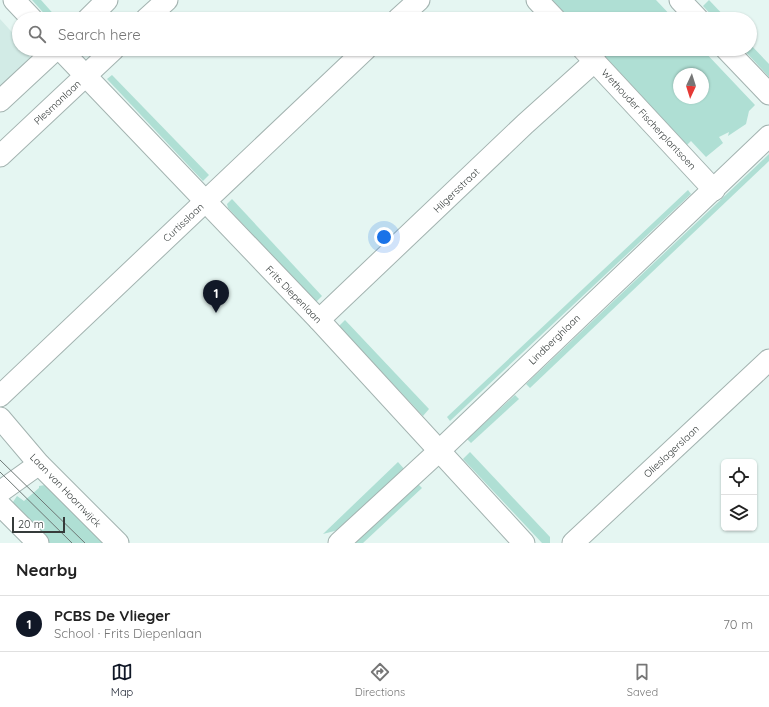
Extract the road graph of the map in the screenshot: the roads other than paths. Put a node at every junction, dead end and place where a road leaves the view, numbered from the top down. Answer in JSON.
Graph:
{"nodes":[{"id":1,"x":14,"y":0,"type":"edge"},
{"id":2,"x":108,"y":0,"type":"edge"},
{"id":3,"x":167,"y":0,"type":"edge"},
{"id":4,"x":419,"y":0,"type":"edge"},
{"id":5,"x":537,"y":0,"type":"edge"},
{"id":6,"x":680,"y":0,"type":"edge"},
{"id":7,"x":25,"y":12,"type":"edge"},
{"id":8,"x":95,"y":12,"type":"edge"},
{"id":9,"x":154,"y":12,"type":"edge"},
{"id":10,"x":406,"y":12,"type":"edge"},
{"id":11,"x":548,"y":12,"type":"edge"},
{"id":12,"x":691,"y":12,"type":"edge"},
{"id":13,"x":48,"y":56,"type":"edge"},
{"id":14,"x":66,"y":56,"type":"edge"},
{"id":15,"x":106,"y":56,"type":"edge"},
{"id":16,"x":359,"y":56,"type":"edge"},
{"id":17,"x":588,"y":56,"type":"edge"},
{"id":18,"x":590,"y":56,"type":"edge"},
{"id":19,"x":733,"y":56,"type":"edge"},
{"id":20,"x":85,"y":76,"type":"junction"},
{"id":21,"x":769,"y":94,"type":"edge"},
{"id":22,"x":0,"y":101,"type":"edge"},
{"id":23,"x":769,"y":136,"type":"edge"},
{"id":24,"x":0,"y":156,"type":"edge"},
{"id":25,"x":714,"y":190,"type":"junction"},
{"id":26,"x":205,"y":201,"type":"junction"},
{"id":27,"x":319,"y":320,"type":"junction"},
{"id":28,"x":769,"y":360,"type":"edge"},
{"id":29,"x":0,"y":396,"type":"edge"},
{"id":30,"x":0,"y":418,"type":"edge"},
{"id":31,"x":439,"y":451,"type":"junction"},
{"id":32,"x":39,"y":464,"type":"junction"},
{"id":33,"x":0,"y":492,"type":"edge"},
{"id":34,"x":0,"y":505,"type":"edge"},
{"id":35,"x":38,"y":543,"type":"edge"},
{"id":36,"x":118,"y":543,"type":"edge"},
{"id":37,"x":340,"y":543,"type":"edge"},
{"id":38,"x":524,"y":543,"type":"edge"},
{"id":39,"x":573,"y":543,"type":"edge"}],
"edges":[{"from":1,"to":7,"type":"street"},
{"from":2,"to":8,"type":"street"},
{"from":3,"to":9,"type":"street"},
{"from":4,"to":10,"type":"street"},
{"from":5,"to":11,"type":"street"},
{"from":6,"to":12,"type":"street"},
{"from":13,"to":22,"type":"street"},
{"from":14,"to":20,"type":"street","name":"Frits Diepenlaan"},
{"from":15,"to":20,"type":"street","name":"Plesmanlaan"},
{"from":16,"to":26,"type":"street","name":"Curtisslaan"},
{"from":17,"to":27,"type":"street","name":"Hilgersstraat"},
{"from":18,"to":25,"type":"street","name":"Wethouder Fischerplantsoen"},
{"from":19,"to":21,"type":"street"},
{"from":20,"to":24,"type":"street","name":"Plesmanlaan"},
{"from":20,"to":26,"type":"street","name":"Frits Diepenlaan"},
{"from":23,"to":25,"type":"street","name":"Lindberghlaan"},
{"from":25,"to":31,"type":"street","name":"Lindberghlaan"},
{"from":26,"to":27,"type":"street","name":"Frits Diepenlaan"},
{"from":26,"to":29,"type":"street","name":"Curtisslaan"},
{"from":27,"to":31,"type":"street","name":"Frits Diepenlaan"},
{"from":28,"to":39,"type":"street","name":"Olieslagerslaan"},
{"from":30,"to":32,"type":"street","name":"Laan van Hoornwijck"},
{"from":31,"to":37,"type":"street","name":"Lindberghlaan"},
{"from":31,"to":38,"type":"street","name":"Frits Diepenlaan"},
{"from":32,"to":33,"type":"street"},
{"from":32,"to":36,"type":"street","name":"Laan van Hoornwijck"},
{"from":34,"to":35,"type":"street"}]}
